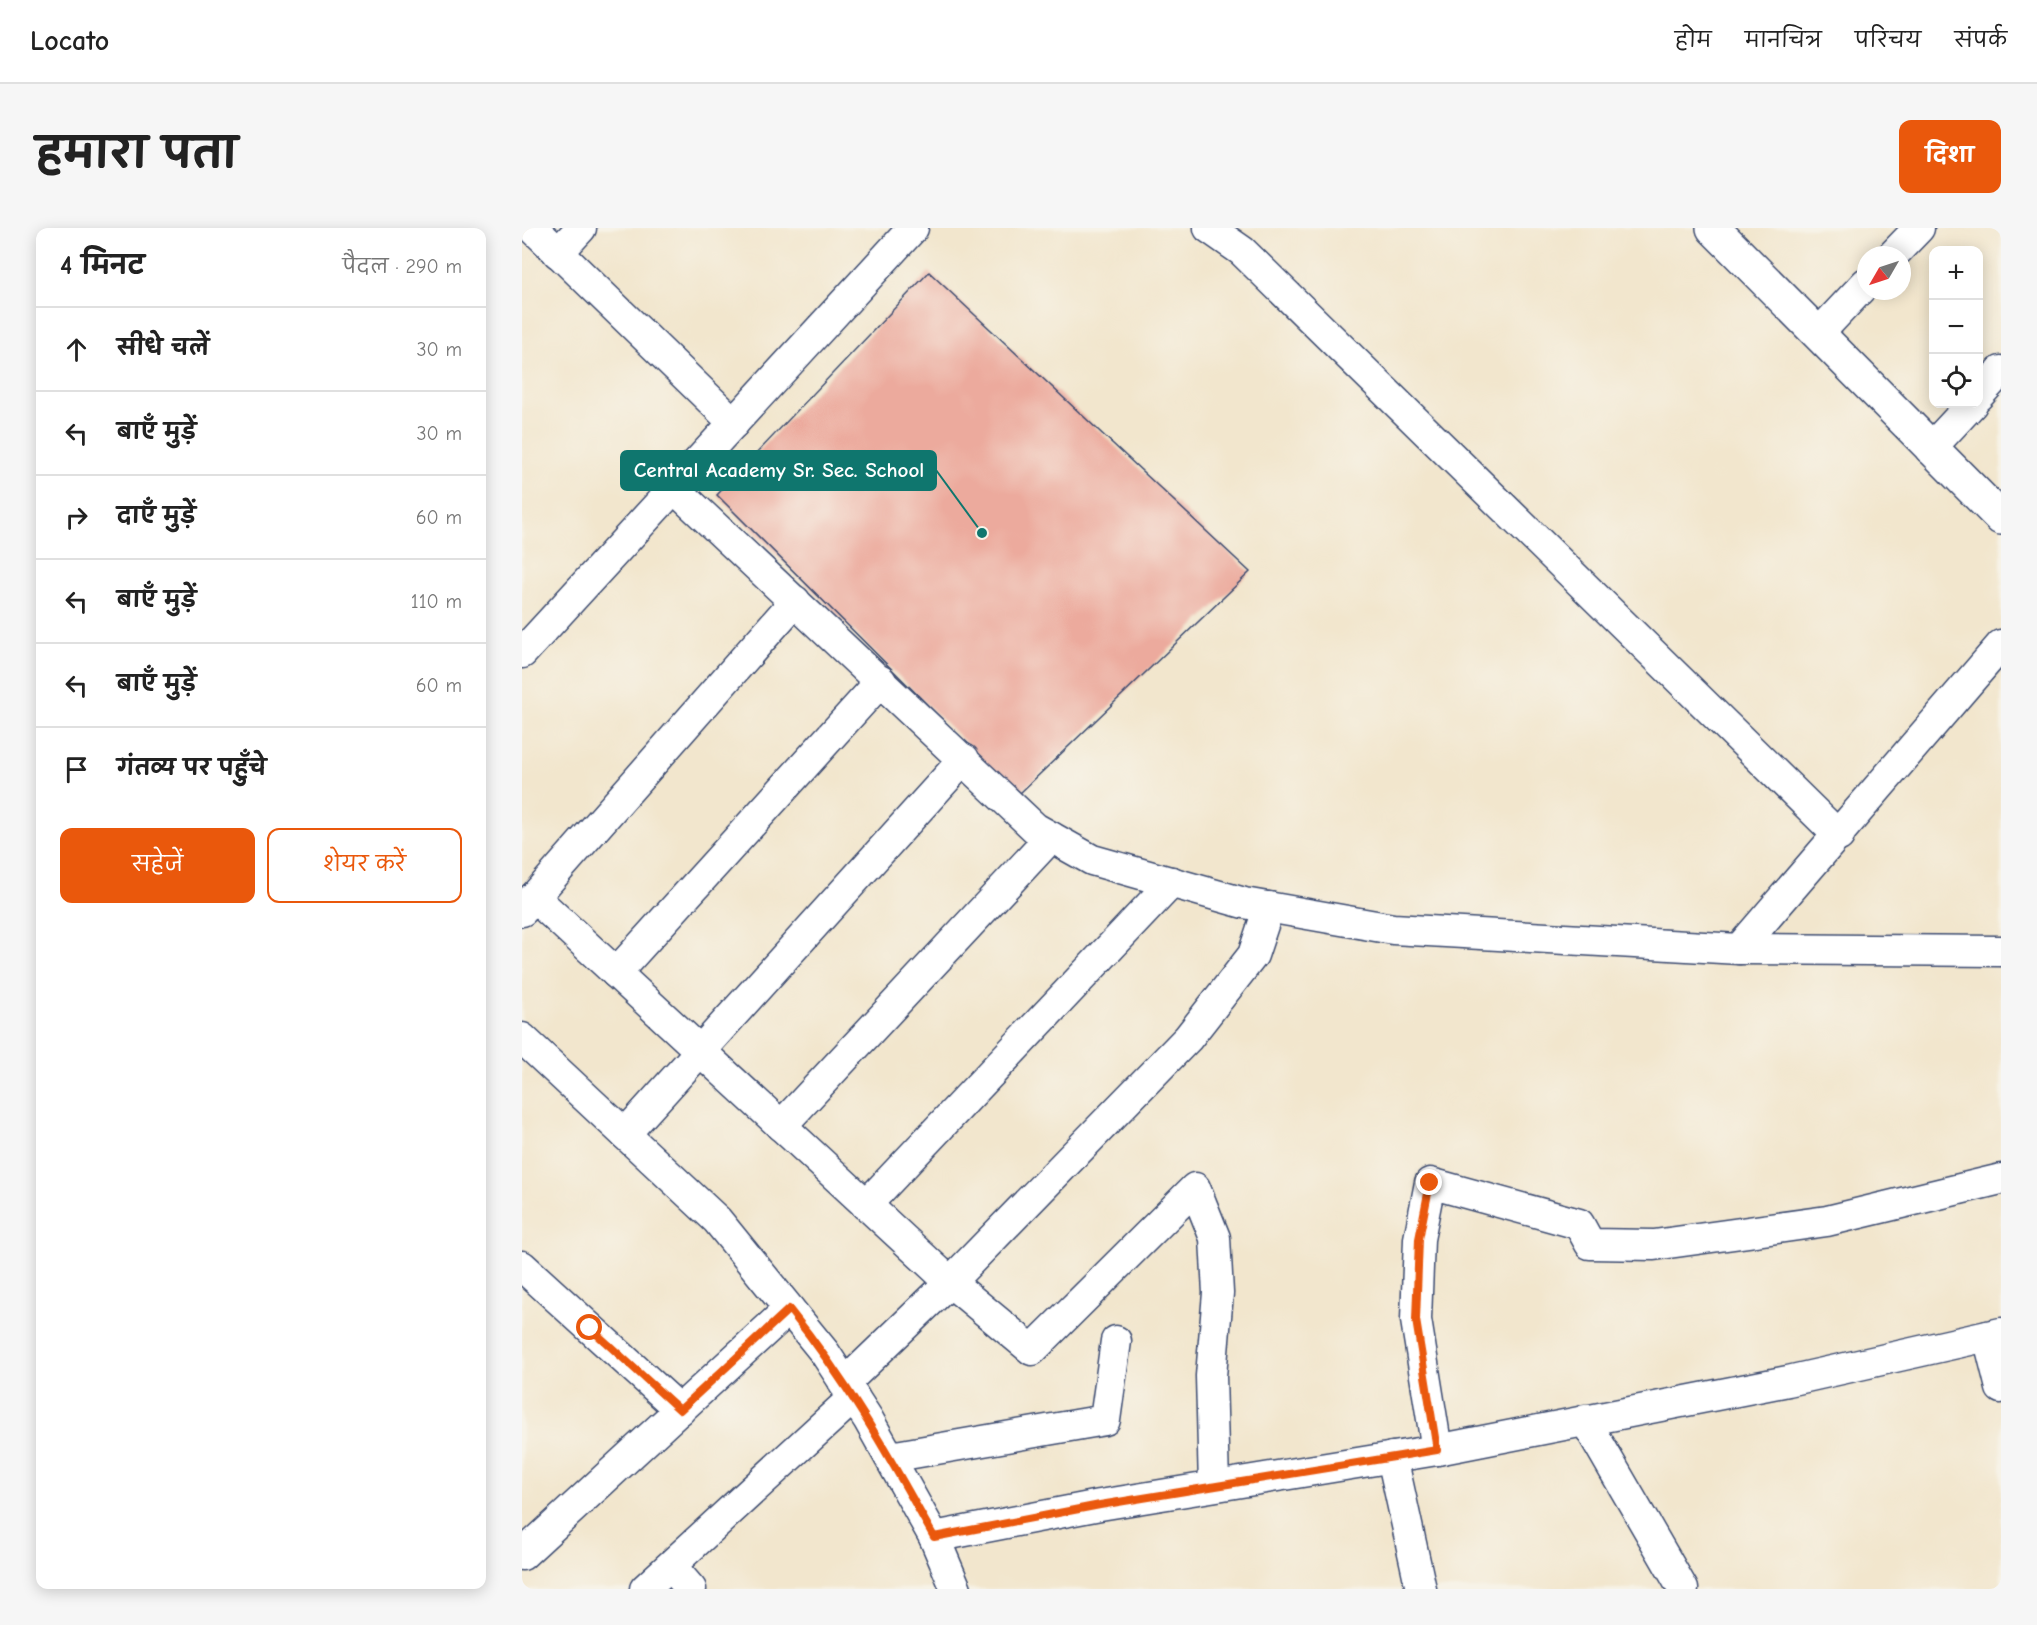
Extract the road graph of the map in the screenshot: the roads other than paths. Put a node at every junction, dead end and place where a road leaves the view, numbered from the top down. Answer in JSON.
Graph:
{"nodes":[{"id":1,"x":533,"y":228,"type":"edge"},
{"id":2,"x":581,"y":228,"type":"edge"},
{"id":3,"x":913,"y":228,"type":"edge"},
{"id":4,"x":1209,"y":228,"type":"edge"},
{"id":5,"x":1713,"y":228,"type":"edge"},
{"id":6,"x":1919,"y":228,"type":"edge"},
{"id":7,"x":1902,"y":246,"type":"edge"},
{"id":8,"x":558,"y":253,"type":"junction"},
{"id":9,"x":1857,"y":293,"type":"edge"},
{"id":10,"x":1818,"y":334,"type":"junction"},
{"id":11,"x":2001,"y":371,"type":"edge"},
{"id":12,"x":1983,"y":391,"type":"edge"},
{"id":13,"x":1968,"y":408,"type":"edge"},
{"id":14,"x":734,"y":423,"type":"junction"},
{"id":15,"x":1930,"y":449,"type":"junction"},
{"id":16,"x":674,"y":488,"type":"junction"},
{"id":17,"x":2001,"y":518,"type":"edge"},
{"id":18,"x":795,"y":601,"type":"junction"},
{"id":19,"x":2001,"y":645,"type":"edge"},
{"id":20,"x":522,"y":653,"type":"edge"},
{"id":21,"x":881,"y":681,"type":"junction"},
{"id":22,"x":964,"y":759,"type":"junction"},
{"id":23,"x":1839,"y":836,"type":"junction"},
{"id":24,"x":1051,"y":837,"type":"junction"},
{"id":25,"x":1172,"y":882,"type":"junction"},
{"id":26,"x":528,"y":904,"type":"edge"},
{"id":27,"x":1269,"y":908,"type":"junction"},
{"id":28,"x":1739,"y":949,"type":"junction"},
{"id":29,"x":2001,"y":951,"type":"edge"},
{"id":30,"x":616,"y":973,"type":"junction"},
{"id":31,"x":522,"y":1038,"type":"edge"},
{"id":32,"x":700,"y":1050,"type":"junction"},
{"id":33,"x":781,"y":1126,"type":"junction"},
{"id":34,"x":625,"y":1134,"type":"junction"},
{"id":35,"x":2001,"y":1179,"type":"edge"},
{"id":36,"x":866,"y":1205,"type":"junction"},
{"id":37,"x":522,"y":1266,"type":"edge"},
{"id":38,"x":950,"y":1282,"type":"junction"},
{"id":39,"x":789,"y":1309,"type":"junction"},
{"id":40,"x":1995,"y":1335,"type":"edge"},
{"id":41,"x":1116,"y":1341,"type":"dead end"},
{"id":42,"x":2001,"y":1388,"type":"edge"},
{"id":43,"x":849,"y":1390,"type":"junction"},
{"id":44,"x":680,"y":1410,"type":"junction"},
{"id":45,"x":1585,"y":1420,"type":"junction"},
{"id":46,"x":1437,"y":1450,"type":"junction"},
{"id":47,"x":890,"y":1457,"type":"junction"},
{"id":48,"x":1392,"y":1457,"type":"junction"},
{"id":49,"x":1214,"y":1486,"type":"junction"},
{"id":50,"x":934,"y":1537,"type":"junction"},
{"id":51,"x":522,"y":1555,"type":"edge"},
{"id":52,"x":671,"y":1566,"type":"junction"},
{"id":53,"x":645,"y":1589,"type":"edge"},
{"id":54,"x":691,"y":1589,"type":"edge"},
{"id":55,"x":956,"y":1589,"type":"edge"},
{"id":56,"x":1421,"y":1589,"type":"edge"},
{"id":57,"x":1683,"y":1589,"type":"edge"}],
"edges":[{"from":1,"to":8,"type":"street"},
{"from":2,"to":8,"type":"street"},
{"from":3,"to":14,"type":"street"},
{"from":4,"to":23,"type":"street"},
{"from":5,"to":10,"type":"street"},
{"from":6,"to":7,"type":"street"},
{"from":8,"to":14,"type":"street"},
{"from":9,"to":10,"type":"street"},
{"from":10,"to":15,"type":"street"},
{"from":11,"to":12,"type":"street"},
{"from":13,"to":15,"type":"street"},
{"from":14,"to":16,"type":"street"},
{"from":15,"to":17,"type":"street"},
{"from":16,"to":18,"type":"street"},
{"from":16,"to":20,"type":"street"},
{"from":18,"to":21,"type":"street"},
{"from":18,"to":26,"type":"street"},
{"from":19,"to":23,"type":"street"},
{"from":21,"to":22,"type":"street"},
{"from":21,"to":30,"type":"street"},
{"from":22,"to":24,"type":"street"},
{"from":22,"to":32,"type":"street"},
{"from":23,"to":28,"type":"street"},
{"from":24,"to":25,"type":"street"},
{"from":24,"to":33,"type":"street"},
{"from":25,"to":27,"type":"street"},
{"from":25,"to":36,"type":"street"},
{"from":26,"to":30,"type":"street"},
{"from":27,"to":28,"type":"street"},
{"from":27,"to":38,"type":"street"},
{"from":28,"to":29,"type":"street"},
{"from":30,"to":32,"type":"street"},
{"from":31,"to":34,"type":"street"},
{"from":32,"to":33,"type":"street"},
{"from":32,"to":34,"type":"street"},
{"from":33,"to":36,"type":"street"},
{"from":34,"to":39,"type":"street"},
{"from":35,"to":46,"type":"street"},
{"from":36,"to":38,"type":"street"},
{"from":37,"to":44,"type":"street"},
{"from":38,"to":43,"type":"street"},
{"from":38,"to":49,"type":"street"},
{"from":39,"to":43,"type":"street"},
{"from":39,"to":44,"type":"street"},
{"from":40,"to":42,"type":"street"},
{"from":40,"to":45,"type":"street"},
{"from":41,"to":47,"type":"street"},
{"from":43,"to":47,"type":"street"},
{"from":43,"to":52,"type":"street"},
{"from":44,"to":51,"type":"street"},
{"from":45,"to":46,"type":"street"},
{"from":45,"to":57,"type":"street"},
{"from":46,"to":48,"type":"street"},
{"from":47,"to":50,"type":"street"},
{"from":48,"to":49,"type":"street"},
{"from":48,"to":56,"type":"street"},
{"from":49,"to":50,"type":"street"},
{"from":50,"to":55,"type":"street"},
{"from":52,"to":53,"type":"street"},
{"from":52,"to":54,"type":"street"}]}
